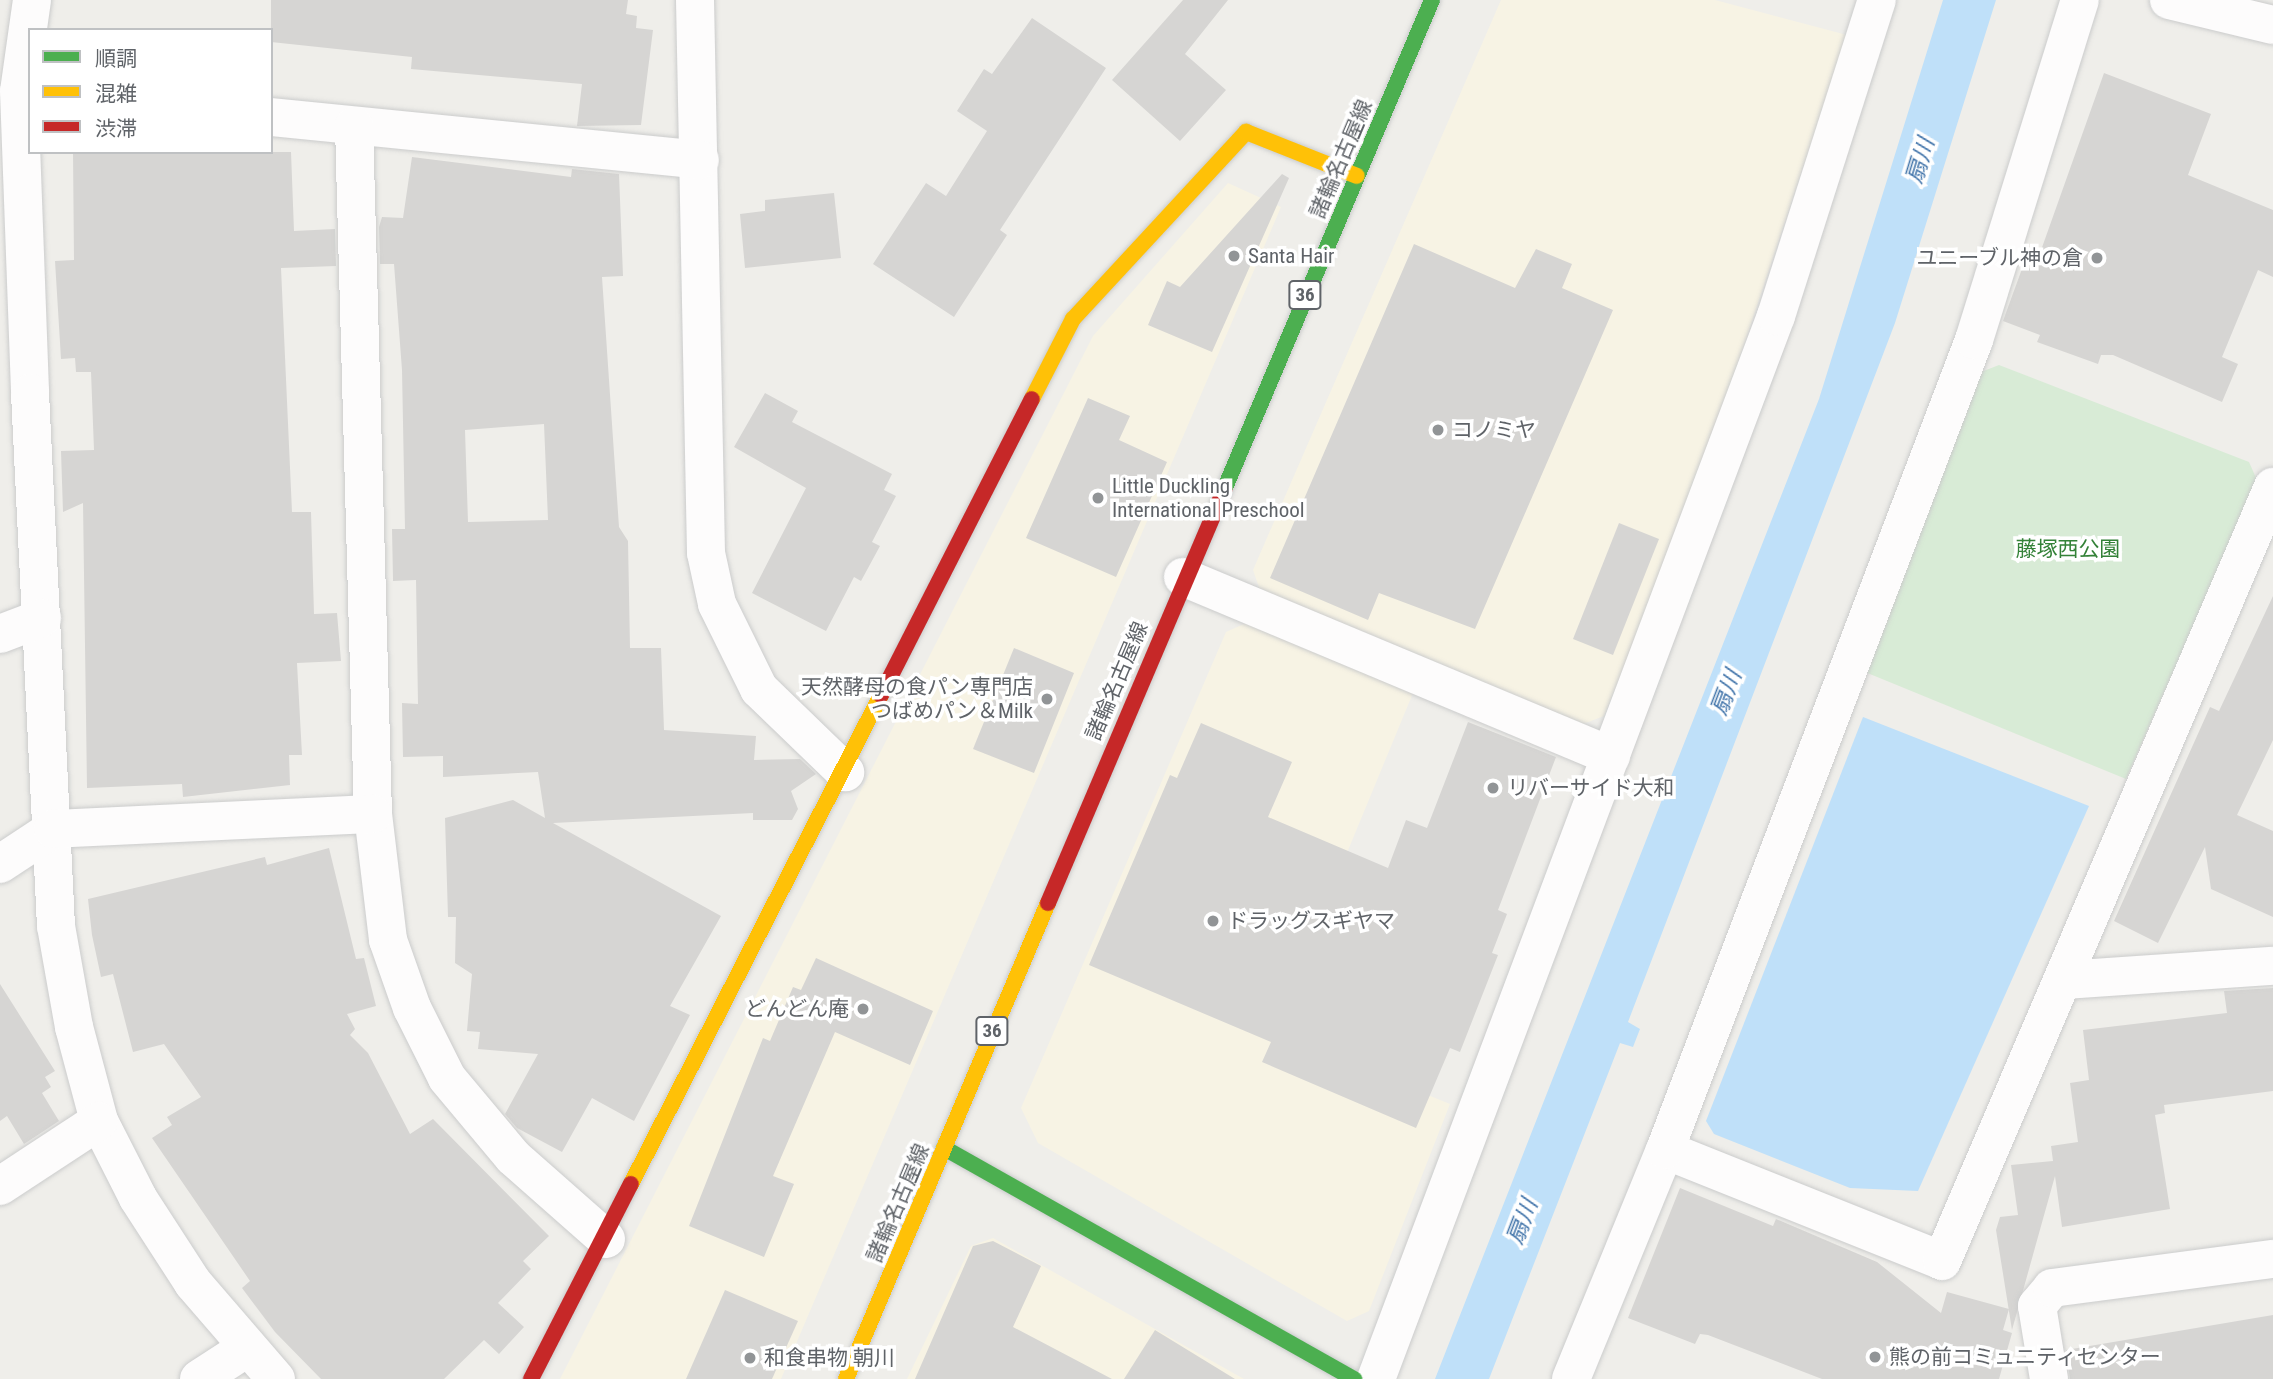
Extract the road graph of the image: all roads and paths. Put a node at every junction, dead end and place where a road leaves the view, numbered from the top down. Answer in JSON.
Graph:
{"nodes":[{"id":1,"x":32,"y":0,"type":"edge"},
{"id":2,"x":695,"y":0,"type":"edge"},
{"id":3,"x":1432,"y":0,"type":"edge"},
{"id":4,"x":1877,"y":0,"type":"edge"},
{"id":5,"x":2080,"y":0,"type":"edge"},
{"id":6,"x":2169,"y":0,"type":"edge"},
{"id":7,"x":2273,"y":25,"type":"edge"},
{"id":8,"x":16,"y":89,"type":"edge"},
{"id":9,"x":273,"y":117,"type":"edge"},
{"id":10,"x":354,"y":125,"type":"junction"},
{"id":11,"x":700,"y":160,"type":"junction"},
{"id":12,"x":1357,"y":176,"type":"junction"},
{"id":13,"x":15,"y":389,"type":"edge"},
{"id":14,"x":2273,"y":487,"type":"edge"},
{"id":15,"x":1183,"y":577,"type":"junction"},
{"id":16,"x":43,"y":618,"type":"junction"},
{"id":17,"x":0,"y":634,"type":"edge"},
{"id":18,"x":1611,"y":757,"type":"junction"},
{"id":19,"x":845,"y":772,"type":"junction"},
{"id":20,"x":373,"y":814,"type":"junction"},
{"id":21,"x":53,"y":829,"type":"junction"},
{"id":22,"x":0,"y":864,"type":"edge"},
{"id":23,"x":2273,"y":966,"type":"edge"},
{"id":24,"x":2065,"y":980,"type":"junction"},
{"id":25,"x":99,"y":1121,"type":"junction"},
{"id":26,"x":944,"y":1148,"type":"junction"},
{"id":27,"x":1665,"y":1150,"type":"junction"},
{"id":28,"x":0,"y":1185,"type":"edge"},
{"id":29,"x":606,"y":1239,"type":"junction"},
{"id":30,"x":2273,"y":1259,"type":"edge"},
{"id":31,"x":247,"y":1348,"type":"junction"},
{"id":32,"x":199,"y":1379,"type":"edge"},
{"id":33,"x":276,"y":1379,"type":"edge"},
{"id":34,"x":531,"y":1379,"type":"edge"},
{"id":35,"x":846,"y":1379,"type":"edge"},
{"id":36,"x":1354,"y":1379,"type":"edge"},
{"id":37,"x":1376,"y":1379,"type":"edge"},
{"id":38,"x":1570,"y":1379,"type":"edge"},
{"id":39,"x":2049,"y":1379,"type":"edge"}],
"edges":[{"from":1,"to":8,"type":"street"},
{"from":2,"to":11,"type":"street"},
{"from":3,"to":12,"type":"street","name":"諸輪名古屋線","number":"36"},
{"from":4,"to":18,"type":"street"},
{"from":5,"to":27,"type":"street"},
{"from":6,"to":7,"type":"street"},
{"from":8,"to":13,"type":"street"},
{"from":9,"to":10,"type":"street"},
{"from":10,"to":11,"type":"street"},
{"from":10,"to":20,"type":"street"},
{"from":11,"to":19,"type":"street"},
{"from":12,"to":15,"type":"street","name":"諸輪名古屋線","number":"36"},
{"from":12,"to":19,"type":"street"},
{"from":13,"to":16,"type":"street"},
{"from":14,"to":24,"type":"street"},
{"from":15,"to":18,"type":"street"},
{"from":15,"to":26,"type":"street","name":"諸輪名古屋線","number":"36"},
{"from":16,"to":17,"type":"street"},
{"from":16,"to":21,"type":"street"},
{"from":18,"to":37,"type":"street"},
{"from":19,"to":29,"type":"street"},
{"from":20,"to":21,"type":"street"},
{"from":20,"to":29,"type":"street"},
{"from":21,"to":22,"type":"street"},
{"from":21,"to":25,"type":"street"},
{"from":23,"to":24,"type":"street"},
{"from":24,"to":27,"type":"street"},
{"from":25,"to":28,"type":"street"},
{"from":25,"to":31,"type":"street"},
{"from":26,"to":35,"type":"street","name":"諸輪名古屋線","number":"36"},
{"from":26,"to":36,"type":"street"},
{"from":27,"to":38,"type":"street"},
{"from":29,"to":34,"type":"street"},
{"from":30,"to":39,"type":"street"},
{"from":31,"to":32,"type":"street"},
{"from":31,"to":33,"type":"street"}]}
